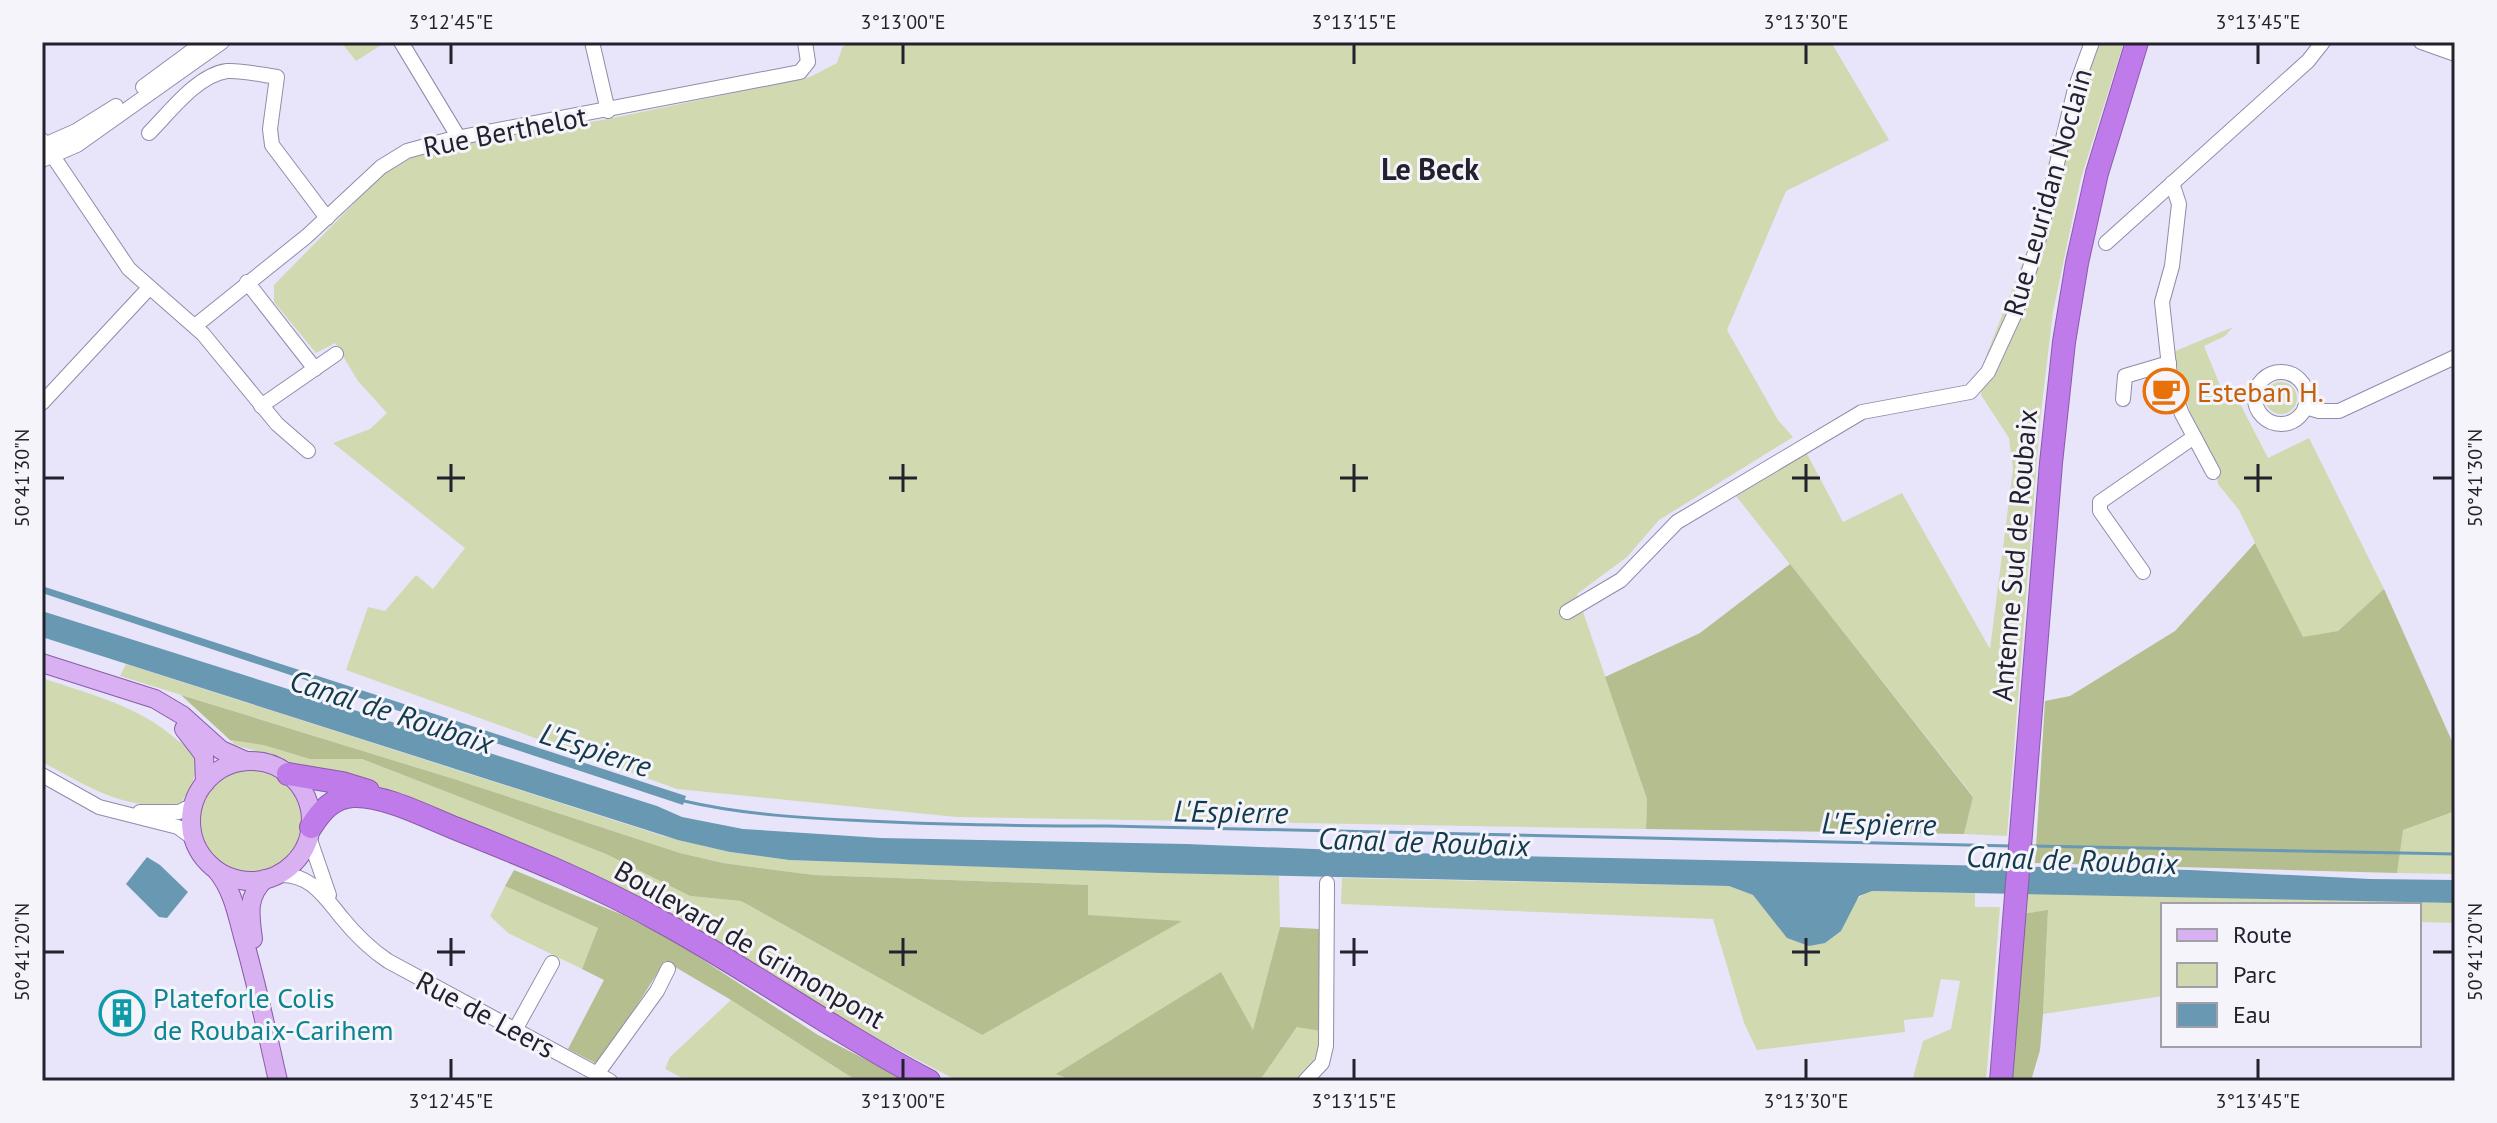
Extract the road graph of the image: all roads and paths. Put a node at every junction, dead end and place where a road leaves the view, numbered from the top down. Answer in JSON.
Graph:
{"nodes":[{"id":1,"x":204,"y":42,"type":"edge"},
{"id":2,"x":222,"y":42,"type":"edge"},
{"id":3,"x":401,"y":42,"type":"edge"},
{"id":4,"x":592,"y":42,"type":"edge"},
{"id":5,"x":2092,"y":42,"type":"edge"},
{"id":6,"x":2137,"y":42,"type":"edge"},
{"id":7,"x":2323,"y":42,"type":"edge"},
{"id":8,"x":2421,"y":42,"type":"edge"},
{"id":9,"x":805,"y":46,"type":"edge"},
{"id":10,"x":2455,"y":54,"type":"edge"},
{"id":11,"x":608,"y":111,"type":"junction"},
{"id":12,"x":149,"y":133,"type":"dead end"},
{"id":13,"x":459,"y":138,"type":"junction"},
{"id":14,"x":45,"y":149,"type":"edge"},
{"id":15,"x":2172,"y":183,"type":"junction"},
{"id":16,"x":327,"y":218,"type":"junction"},
{"id":17,"x":2106,"y":243,"type":"dead end"},
{"id":18,"x":247,"y":282,"type":"junction"},
{"id":19,"x":149,"y":288,"type":"junction"},
{"id":20,"x":195,"y":326,"type":"junction"},
{"id":21,"x":336,"y":354,"type":"dead end"},
{"id":22,"x":2455,"y":357,"type":"edge"},
{"id":23,"x":2169,"y":363,"type":"junction"},
{"id":24,"x":315,"y":369,"type":"junction"},
{"id":25,"x":2123,"y":399,"type":"dead end"},
{"id":26,"x":42,"y":403,"type":"edge"},
{"id":27,"x":261,"y":406,"type":"junction"},
{"id":28,"x":2305,"y":407,"type":"dead end"},
{"id":29,"x":2194,"y":437,"type":"junction"},
{"id":30,"x":308,"y":451,"type":"dead end"},
{"id":31,"x":2213,"y":472,"type":"dead end"},
{"id":32,"x":2143,"y":572,"type":"dead end"},
{"id":33,"x":1567,"y":612,"type":"dead end"},
{"id":34,"x":42,"y":663,"type":"edge"},
{"id":35,"x":106,"y":684,"type":"junction"},
{"id":36,"x":246,"y":761,"type":"junction"},
{"id":37,"x":288,"y":774,"type":"junction"},
{"id":38,"x":42,"y":775,"type":"edge"},
{"id":39,"x":205,"y":783,"type":"junction"},
{"id":40,"x":193,"y":805,"type":"junction"},
{"id":41,"x":405,"y":808,"type":"junction"},
{"id":42,"x":116,"y":812,"type":"junction"},
{"id":43,"x":310,"y":832,"type":"junction"},
{"id":44,"x":193,"y":838,"type":"junction"},
{"id":45,"x":212,"y":866,"type":"junction"},
{"id":46,"x":272,"y":877,"type":"junction"},
{"id":47,"x":1327,"y":883,"type":"dead end"},
{"id":48,"x":334,"y":907,"type":"junction"},
{"id":49,"x":552,"y":963,"type":"dead end"},
{"id":50,"x":668,"y":969,"type":"dead end"},
{"id":51,"x":259,"y":991,"type":"junction"},
{"id":52,"x":515,"y":1030,"type":"junction"},
{"id":53,"x":603,"y":1078,"type":"edge"},
{"id":54,"x":278,"y":1081,"type":"edge"},
{"id":55,"x":929,"y":1081,"type":"edge"},
{"id":56,"x":1305,"y":1081,"type":"edge"},
{"id":57,"x":2001,"y":1081,"type":"edge"}],
"edges":[{"from":1,"to":14,"type":"street"},
{"from":2,"to":14,"type":"street"},
{"from":3,"to":13,"type":"street"},
{"from":4,"to":11,"type":"street"},
{"from":5,"to":33,"type":"street","name":"Rue Leuridan Noclain"},
{"from":6,"to":57,"type":"highway","name":"Antenne Sud de Roubaix"},
{"from":7,"to":15,"type":"street"},
{"from":8,"to":10,"type":"street"},
{"from":9,"to":11,"type":"street","name":"Rue Berthelot"},
{"from":11,"to":13,"type":"street","name":"Rue Berthelot"},
{"from":12,"to":16,"type":"street"},
{"from":13,"to":16,"type":"street","name":"Rue Berthelot"},
{"from":14,"to":19,"type":"street"},
{"from":15,"to":17,"type":"street"},
{"from":15,"to":23,"type":"street"},
{"from":16,"to":18,"type":"street","name":"Rue Berthelot"},
{"from":18,"to":20,"type":"street","name":"Rue Berthelot"},
{"from":18,"to":24,"type":"street"},
{"from":19,"to":20,"type":"street"},
{"from":19,"to":26,"type":"street"},
{"from":20,"to":27,"type":"street"},
{"from":21,"to":24,"type":"street"},
{"from":22,"to":28,"type":"street"},
{"from":23,"to":25,"type":"street"},
{"from":23,"to":29,"type":"street"},
{"from":24,"to":27,"type":"street"},
{"from":27,"to":30,"type":"street"},
{"from":29,"to":31,"type":"street"},
{"from":29,"to":32,"type":"street"},
{"from":34,"to":35,"type":"main road"},
{"from":35,"to":36,"type":"main road"},
{"from":35,"to":39,"type":"main road"},
{"from":36,"to":37,"type":"main road"},
{"from":36,"to":39,"type":"main road"},
{"from":37,"to":41,"type":"highway","name":"Boulevard de Grimonpont"},
{"from":37,"to":43,"type":"main road"},
{"from":38,"to":42,"type":"street"},
{"from":39,"to":40,"type":"main road"},
{"from":40,"to":42,"type":"street"},
{"from":40,"to":44,"type":"main road"},
{"from":41,"to":43,"type":"highway","name":"Boulevard de Grimonpont"},
{"from":41,"to":55,"type":"highway","name":"Boulevard de Grimonpont"},
{"from":42,"to":44,"type":"street"},
{"from":43,"to":46,"type":"main road"},
{"from":43,"to":48,"type":"street","name":"Rue de Leers"},
{"from":44,"to":45,"type":"main road"},
{"from":45,"to":46,"type":"main road"},
{"from":45,"to":51,"type":"main road"},
{"from":46,"to":48,"type":"street","name":"Rue de Leers"},
{"from":46,"to":51,"type":"main road"},
{"from":47,"to":56,"type":"street"},
{"from":48,"to":52,"type":"street","name":"Rue de Leers"},
{"from":49,"to":52,"type":"street"},
{"from":50,"to":53,"type":"street"},
{"from":51,"to":54,"type":"main road"},
{"from":52,"to":53,"type":"street","name":"Rue de Leers"}]}
